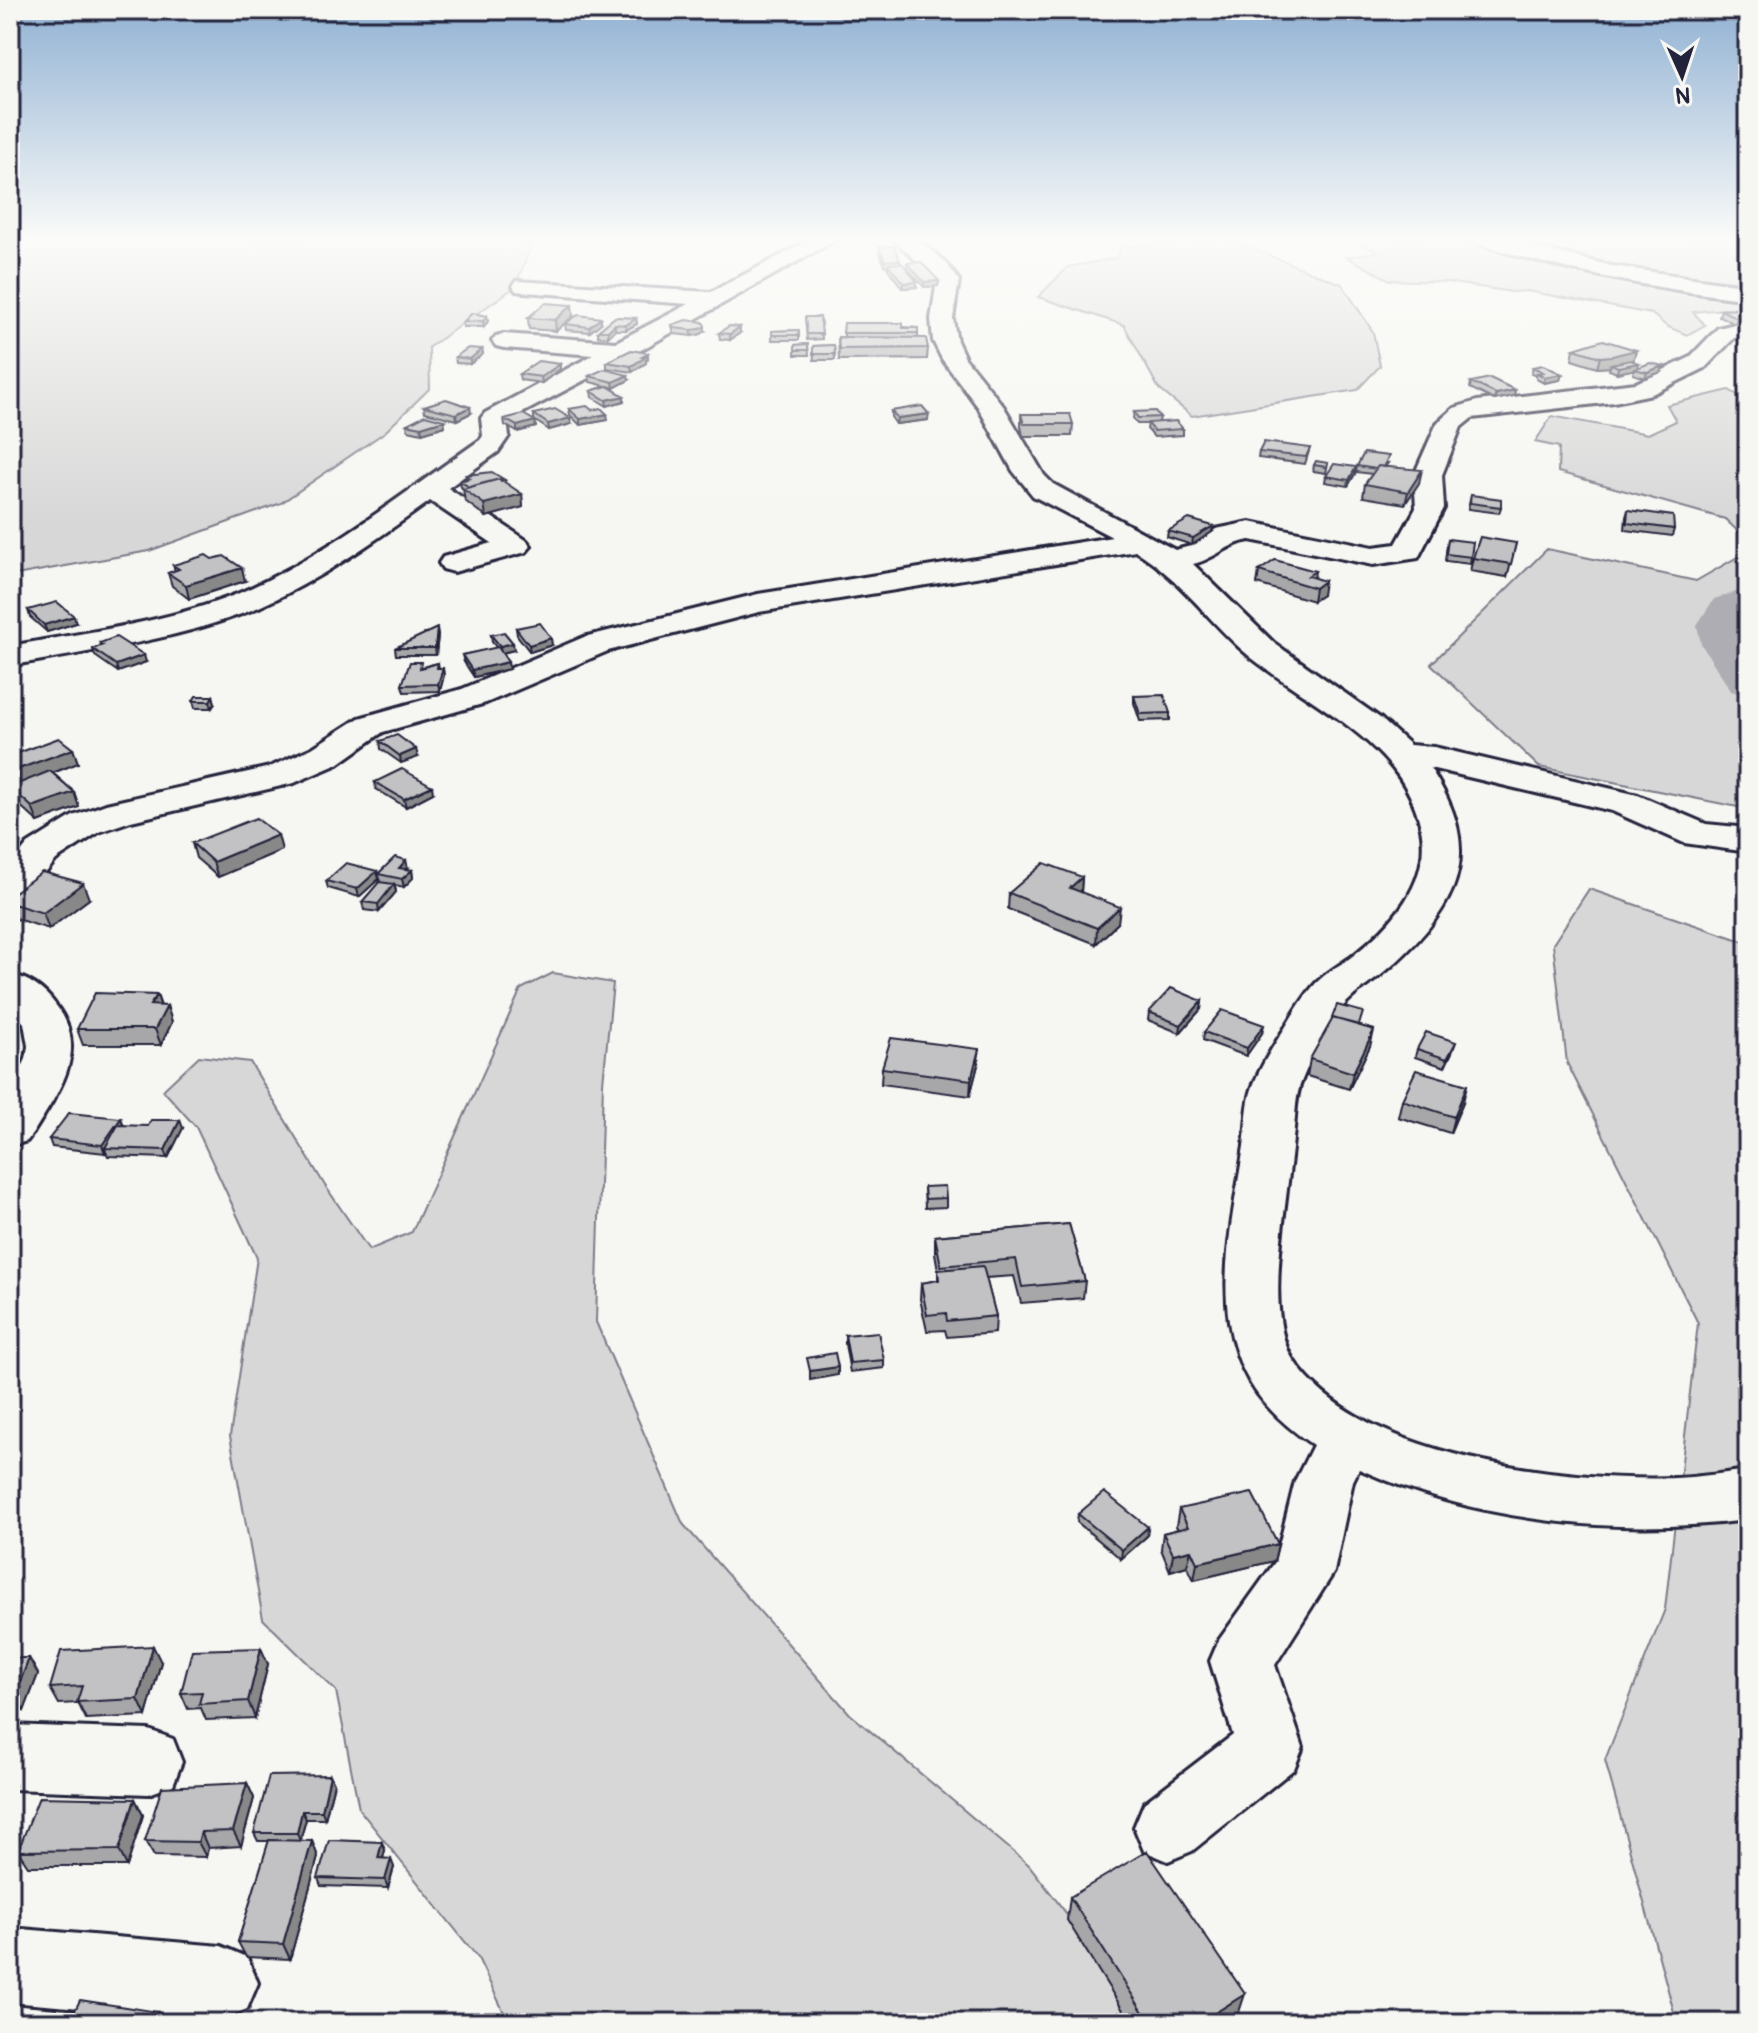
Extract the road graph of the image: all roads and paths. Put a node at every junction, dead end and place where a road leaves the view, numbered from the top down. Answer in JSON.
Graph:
{"nodes":[{"id":1,"x":654,"y":333,"type":"edge"},
{"id":2,"x":943,"y":333,"type":"edge"},
{"id":3,"x":1727,"y":333,"type":"edge"},
{"id":4,"x":504,"y":341,"type":"dead end"},
{"id":5,"x":624,"y":350,"type":"junction"},
{"id":6,"x":428,"y":487,"type":"junction"},
{"id":7,"x":1141,"y":541,"type":"junction"},
{"id":8,"x":1170,"y":560,"type":"junction"},
{"id":9,"x":454,"y":563,"type":"dead end"},
{"id":10,"x":10,"y":656,"type":"edge"},
{"id":11,"x":1400,"y":755,"type":"junction"},
{"id":12,"x":1748,"y":840,"type":"edge"},
{"id":13,"x":10,"y":891,"type":"edge"},
{"id":14,"x":10,"y":987,"type":"edge"},
{"id":15,"x":10,"y":1130,"type":"edge"},
{"id":16,"x":1344,"y":1439,"type":"junction"},
{"id":17,"x":1748,"y":1495,"type":"edge"},
{"id":18,"x":10,"y":1757,"type":"edge"},
{"id":19,"x":149,"y":1762,"type":"dead end"},
{"id":20,"x":1168,"y":1827,"type":"dead end"},
{"id":21,"x":10,"y":1965,"type":"edge"},
{"id":22,"x":221,"y":1983,"type":"dead end"}],
"edges":[{"from":1,"to":5,"type":"street"},
{"from":2,"to":7,"type":"street"},
{"from":3,"to":8,"type":"street"},
{"from":4,"to":5,"type":"street"},
{"from":5,"to":6,"type":"street"},
{"from":6,"to":9,"type":"street"},
{"from":6,"to":10,"type":"street"},
{"from":7,"to":8,"type":"street"},
{"from":7,"to":13,"type":"street"},
{"from":8,"to":11,"type":"street"},
{"from":11,"to":12,"type":"street"},
{"from":11,"to":16,"type":"street"},
{"from":14,"to":15,"type":"street"},
{"from":16,"to":17,"type":"street"},
{"from":16,"to":20,"type":"street"},
{"from":18,"to":19,"type":"street"},
{"from":21,"to":22,"type":"street"}]}
